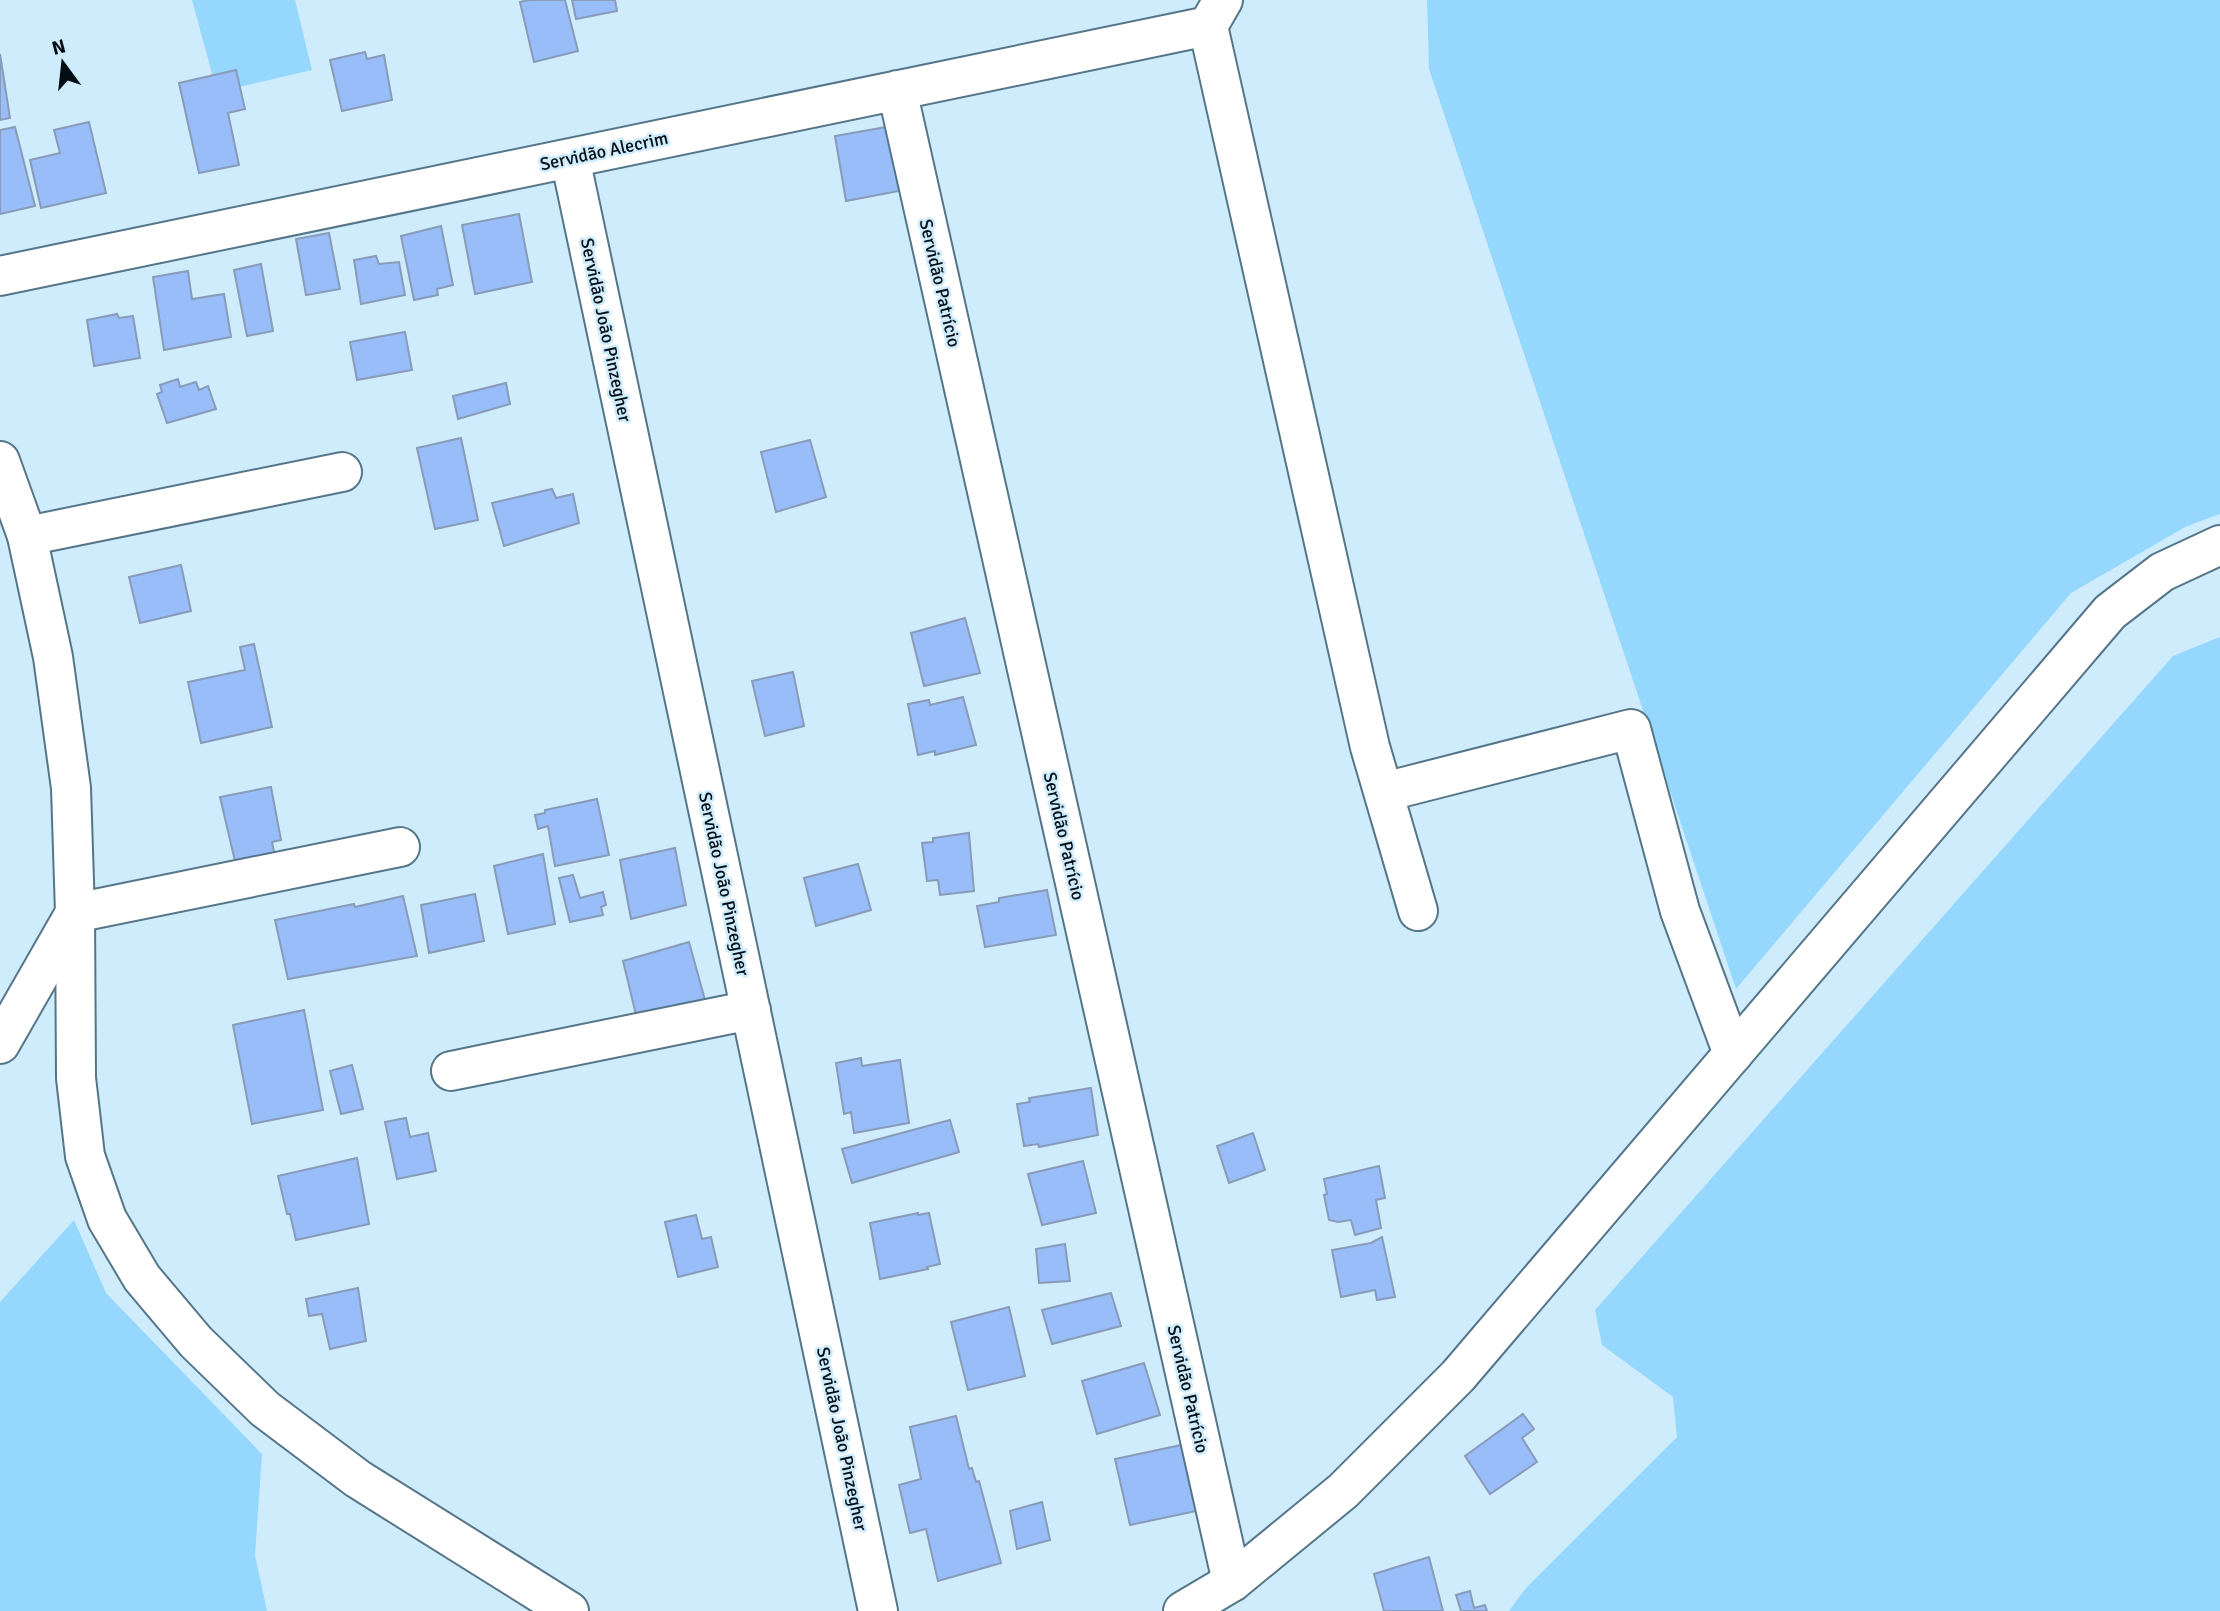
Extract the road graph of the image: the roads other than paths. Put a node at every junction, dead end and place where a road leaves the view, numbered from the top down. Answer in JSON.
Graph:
{"nodes":[{"id":1,"x":1216,"y":13,"type":"edge"},
{"id":2,"x":897,"y":90,"type":"junction"},
{"id":3,"x":570,"y":158,"type":"junction"},
{"id":4,"x":0,"y":276,"type":"edge"},
{"id":5,"x":0,"y":461,"type":"edge"},
{"id":6,"x":342,"y":472,"type":"dead end"},
{"id":7,"x":27,"y":536,"type":"junction"},
{"id":8,"x":2220,"y":545,"type":"edge"},
{"id":9,"x":1384,"y":792,"type":"junction"},
{"id":10,"x":400,"y":847,"type":"dead end"},
{"id":11,"x":1418,"y":911,"type":"dead end"},
{"id":12,"x":75,"y":913,"type":"junction"},
{"id":13,"x":751,"y":1010,"type":"junction"},
{"id":14,"x":0,"y":1044,"type":"edge"},
{"id":15,"x":1733,"y":1054,"type":"junction"},
{"id":16,"x":451,"y":1071,"type":"dead end"},
{"id":17,"x":1231,"y":1582,"type":"junction"},
{"id":18,"x":569,"y":1611,"type":"edge"},
{"id":19,"x":878,"y":1611,"type":"edge"},
{"id":20,"x":1183,"y":1611,"type":"edge"}],
"edges":[{"from":1,"to":2,"type":"street","name":"Servidão Alecrim"},
{"from":1,"to":9,"type":"street"},
{"from":2,"to":3,"type":"street","name":"Servidão Alecrim"},
{"from":2,"to":17,"type":"street","name":"Servidão Patrício"},
{"from":3,"to":4,"type":"street","name":"Servidão Alecrim"},
{"from":3,"to":13,"type":"street","name":"Servidão João Pinzegher"},
{"from":5,"to":7,"type":"street"},
{"from":6,"to":7,"type":"street"},
{"from":7,"to":12,"type":"street"},
{"from":8,"to":15,"type":"street"},
{"from":9,"to":11,"type":"street"},
{"from":9,"to":15,"type":"street"},
{"from":10,"to":12,"type":"street"},
{"from":12,"to":14,"type":"street"},
{"from":12,"to":18,"type":"street"},
{"from":13,"to":16,"type":"street"},
{"from":13,"to":19,"type":"street","name":"Servidão João Pinzegher"},
{"from":15,"to":17,"type":"street"},
{"from":17,"to":20,"type":"street"}]}
